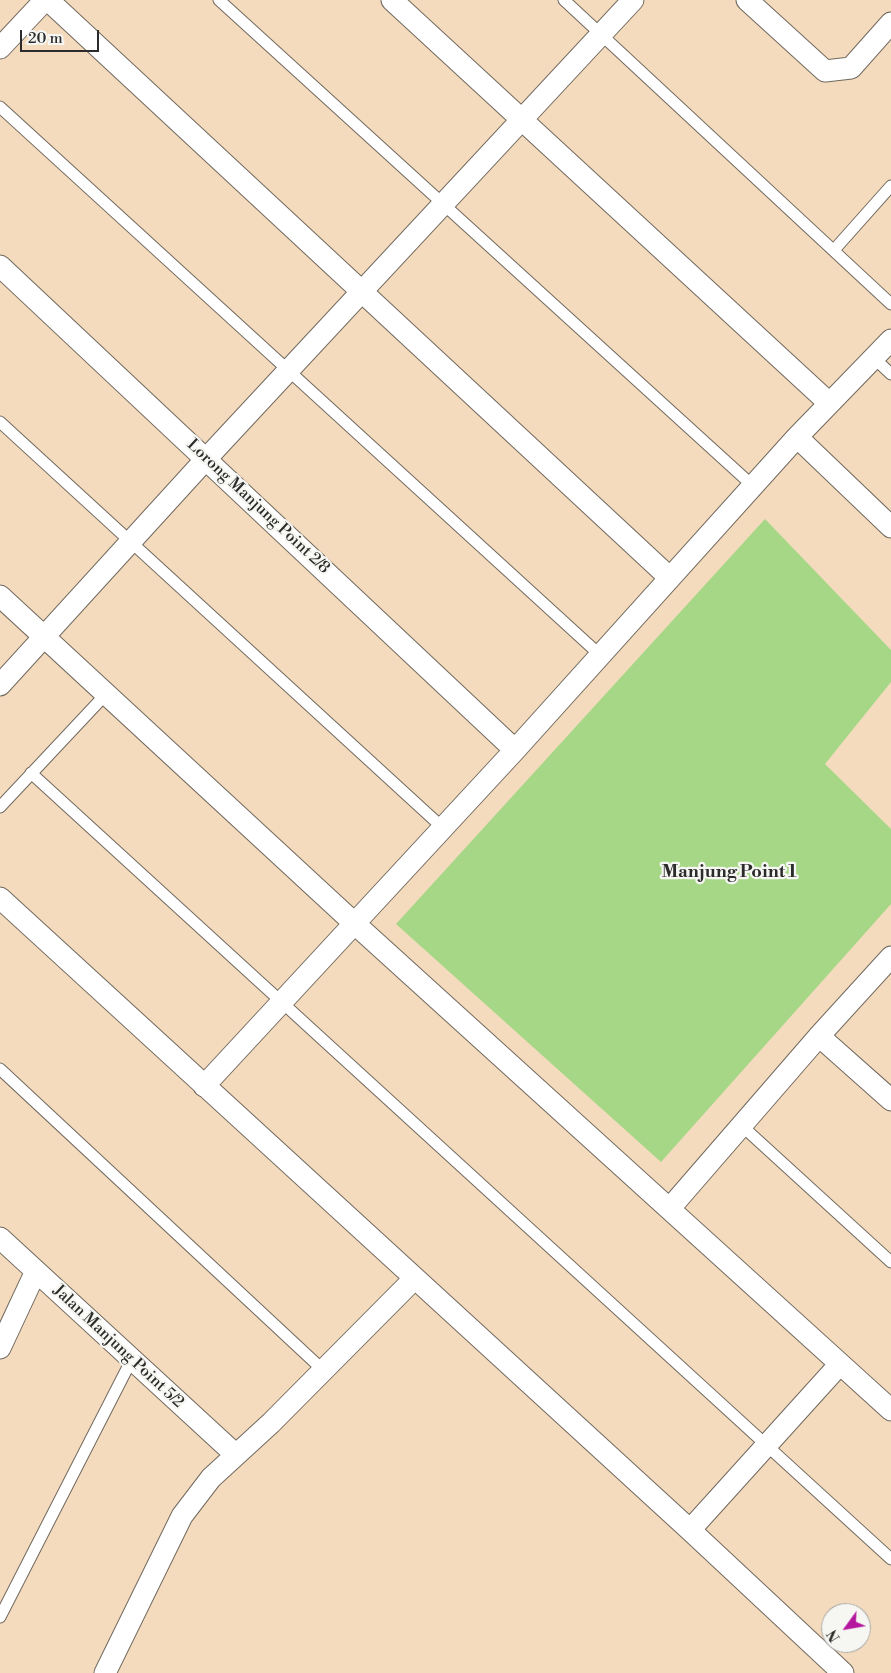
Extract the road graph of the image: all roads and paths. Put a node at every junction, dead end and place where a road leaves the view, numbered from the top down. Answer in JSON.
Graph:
{"nodes":[{"id":1,"x":47,"y":0,"type":"edge"},
{"id":2,"x":219,"y":0,"type":"edge"},
{"id":3,"x":392,"y":0,"type":"edge"},
{"id":4,"x":564,"y":0,"type":"edge"},
{"id":5,"x":633,"y":0,"type":"edge"},
{"id":6,"x":747,"y":0,"type":"edge"},
{"id":7,"x":891,"y":23,"type":"edge"},
{"id":8,"x":601,"y":34,"type":"junction"},
{"id":9,"x":0,"y":48,"type":"edge"},
{"id":10,"x":0,"y":107,"type":"edge"},
{"id":11,"x":522,"y":119,"type":"junction"},
{"id":12,"x":891,"y":186,"type":"edge"},
{"id":13,"x":444,"y":204,"type":"junction"},
{"id":14,"x":834,"y":250,"type":"junction"},
{"id":15,"x":0,"y":266,"type":"edge"},
{"id":16,"x":363,"y":291,"type":"junction"},
{"id":17,"x":891,"y":304,"type":"edge"},
{"id":18,"x":891,"y":340,"type":"edge"},
{"id":19,"x":874,"y":358,"type":"junction"},
{"id":20,"x":289,"y":370,"type":"junction"},
{"id":21,"x":891,"y":374,"type":"edge"},
{"id":22,"x":829,"y":403,"type":"junction"},
{"id":23,"x":0,"y":422,"type":"edge"},
{"id":24,"x":797,"y":437,"type":"junction"},
{"id":25,"x":206,"y":459,"type":"junction"},
{"id":26,"x":753,"y":486,"type":"junction"},
{"id":27,"x":891,"y":527,"type":"edge"},
{"id":28,"x":132,"y":542,"type":"junction"},
{"id":29,"x":670,"y":578,"type":"junction"},
{"id":30,"x":0,"y":596,"type":"edge"},
{"id":31,"x":44,"y":637,"type":"junction"},
{"id":32,"x":600,"y":655,"type":"junction"},
{"id":33,"x":0,"y":685,"type":"edge"},
{"id":34,"x":106,"y":694,"type":"junction"},
{"id":35,"x":515,"y":750,"type":"junction"},
{"id":36,"x":31,"y":774,"type":"junction"},
{"id":37,"x":0,"y":807,"type":"edge"},
{"id":38,"x":443,"y":828,"type":"junction"},
{"id":39,"x":0,"y":898,"type":"edge"},
{"id":40,"x":354,"y":923,"type":"junction"},
{"id":41,"x":891,"y":956,"type":"edge"},
{"id":42,"x":281,"y":1002,"type":"junction"},
{"id":43,"x":819,"y":1036,"type":"junction"},
{"id":44,"x":0,"y":1070,"type":"edge"},
{"id":45,"x":204,"y":1086,"type":"junction"},
{"id":46,"x":891,"y":1100,"type":"edge"},
{"id":47,"x":741,"y":1125,"type":"junction"},
{"id":48,"x":670,"y":1208,"type":"junction"},
{"id":49,"x":0,"y":1238,"type":"edge"},
{"id":50,"x":891,"y":1262,"type":"edge"},
{"id":51,"x":36,"y":1271,"type":"junction"},
{"id":52,"x":414,"y":1279,"type":"junction"},
{"id":53,"x":0,"y":1348,"type":"edge"},
{"id":54,"x":132,"y":1359,"type":"junction"},
{"id":55,"x":840,"y":1364,"type":"junction"},
{"id":56,"x":324,"y":1370,"type":"junction"},
{"id":57,"x":891,"y":1410,"type":"edge"},
{"id":58,"x":767,"y":1444,"type":"junction"},
{"id":59,"x":236,"y":1455,"type":"junction"},
{"id":60,"x":690,"y":1530,"type":"junction"},
{"id":61,"x":891,"y":1559,"type":"edge"},
{"id":62,"x":0,"y":1617,"type":"edge"},
{"id":63,"x":105,"y":1673,"type":"edge"},
{"id":64,"x":843,"y":1673,"type":"edge"}],
"edges":[{"from":1,"to":9,"type":"street"},
{"from":1,"to":16,"type":"street"},
{"from":2,"to":13,"type":"lane"},
{"from":3,"to":11,"type":"street"},
{"from":4,"to":8,"type":"lane"},
{"from":5,"to":8,"type":"street"},
{"from":6,"to":7,"type":"street"},
{"from":8,"to":11,"type":"street"},
{"from":8,"to":14,"type":"lane"},
{"from":10,"to":20,"type":"lane"},
{"from":11,"to":13,"type":"street"},
{"from":11,"to":22,"type":"street"},
{"from":12,"to":14,"type":"lane"},
{"from":13,"to":16,"type":"street"},
{"from":13,"to":26,"type":"lane"},
{"from":14,"to":17,"type":"lane"},
{"from":15,"to":25,"type":"street","name":"Lorong Manjung Point 2/8"},
{"from":16,"to":20,"type":"street"},
{"from":16,"to":29,"type":"street"},
{"from":18,"to":19,"type":"street"},
{"from":19,"to":21,"type":"lane"},
{"from":19,"to":22,"type":"street"},
{"from":20,"to":25,"type":"street"},
{"from":20,"to":32,"type":"lane"},
{"from":22,"to":24,"type":"street"},
{"from":23,"to":28,"type":"lane"},
{"from":24,"to":26,"type":"street"},
{"from":24,"to":27,"type":"street"},
{"from":25,"to":28,"type":"street"},
{"from":25,"to":35,"type":"street","name":"Lorong Manjung Point 2/8"},
{"from":26,"to":29,"type":"street"},
{"from":28,"to":31,"type":"street"},
{"from":28,"to":38,"type":"lane"},
{"from":29,"to":32,"type":"street"},
{"from":30,"to":31,"type":"street"},
{"from":31,"to":33,"type":"street"},
{"from":31,"to":34,"type":"street"},
{"from":32,"to":35,"type":"street"},
{"from":34,"to":36,"type":"lane"},
{"from":34,"to":40,"type":"street"},
{"from":35,"to":38,"type":"street"},
{"from":36,"to":37,"type":"lane"},
{"from":36,"to":42,"type":"lane"},
{"from":38,"to":40,"type":"street"},
{"from":39,"to":45,"type":"street"},
{"from":40,"to":42,"type":"street"},
{"from":40,"to":48,"type":"street"},
{"from":41,"to":43,"type":"street"},
{"from":42,"to":45,"type":"street"},
{"from":42,"to":58,"type":"lane"},
{"from":43,"to":46,"type":"street"},
{"from":43,"to":47,"type":"street"},
{"from":44,"to":56,"type":"lane"},
{"from":45,"to":52,"type":"street"},
{"from":47,"to":48,"type":"street"},
{"from":47,"to":50,"type":"lane"},
{"from":48,"to":55,"type":"street"},
{"from":49,"to":51,"type":"street","name":"Jalan Manjung Point 5/2"},
{"from":51,"to":53,"type":"street"},
{"from":51,"to":54,"type":"street","name":"Jalan Manjung Point 5/2"},
{"from":52,"to":56,"type":"street"},
{"from":52,"to":60,"type":"street"},
{"from":54,"to":59,"type":"street","name":"Jalan Manjung Point 5/2"},
{"from":54,"to":62,"type":"lane"},
{"from":55,"to":57,"type":"street"},
{"from":55,"to":58,"type":"street"},
{"from":56,"to":59,"type":"street"},
{"from":58,"to":60,"type":"street"},
{"from":58,"to":61,"type":"lane"},
{"from":59,"to":63,"type":"street"},
{"from":60,"to":64,"type":"street"}]}
